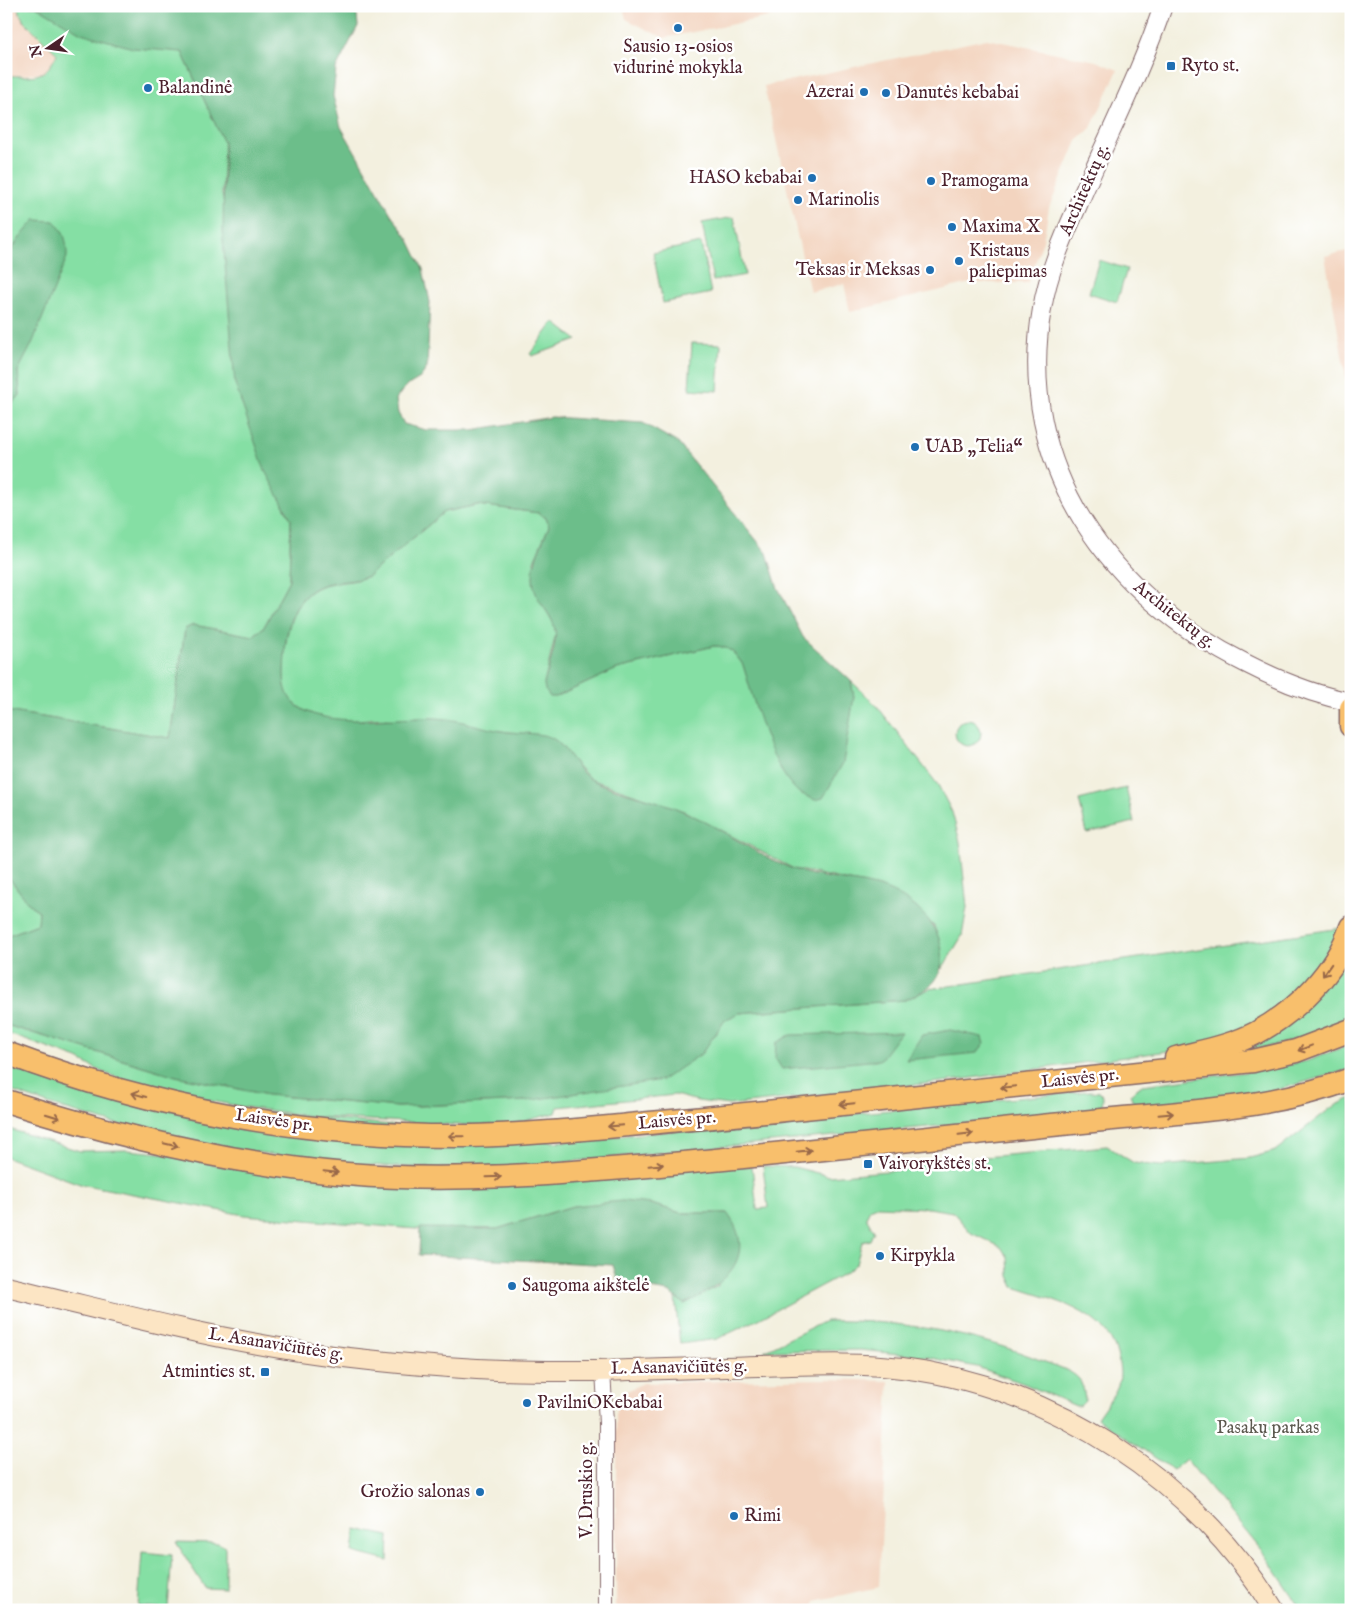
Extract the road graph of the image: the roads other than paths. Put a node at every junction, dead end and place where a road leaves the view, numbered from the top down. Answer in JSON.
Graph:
{"nodes":[{"id":1,"x":1163,"y":6,"type":"edge"},
{"id":2,"x":1351,"y":702,"type":"edge"},
{"id":3,"x":1351,"y":708,"type":"edge"},
{"id":4,"x":1351,"y":726,"type":"edge"},
{"id":5,"x":1351,"y":927,"type":"edge"},
{"id":6,"x":1351,"y":1030,"type":"edge"},
{"id":7,"x":6,"y":1053,"type":"edge"},
{"id":8,"x":1092,"y":1078,"type":"junction"},
{"id":9,"x":1351,"y":1078,"type":"edge"},
{"id":10,"x":6,"y":1101,"type":"edge"},
{"id":11,"x":6,"y":1287,"type":"edge"},
{"id":12,"x":603,"y":1370,"type":"junction"},
{"id":13,"x":606,"y":1610,"type":"edge"},
{"id":14,"x":1274,"y":1610,"type":"edge"}],
"edges":[{"from":1,"to":2,"type":"street","name":"Architektų g."},
{"from":3,"to":4,"type":"main road"},
{"from":5,"to":8,"type":"main road","one_way":true},
{"from":6,"to":8,"type":"main road","name":"Laisvės pr.","one_way":true},
{"from":8,"to":7,"type":"main road","name":"Laisvės pr.","one_way":true},
{"from":10,"to":9,"type":"main road","one_way":true},
{"from":11,"to":12,"type":"main road","name":"L. Asanavičiūtės g."},
{"from":12,"to":13,"type":"street","name":"V. Druskio g."},
{"from":12,"to":14,"type":"main road","name":"L. Asanavičiūtės g."}]}
